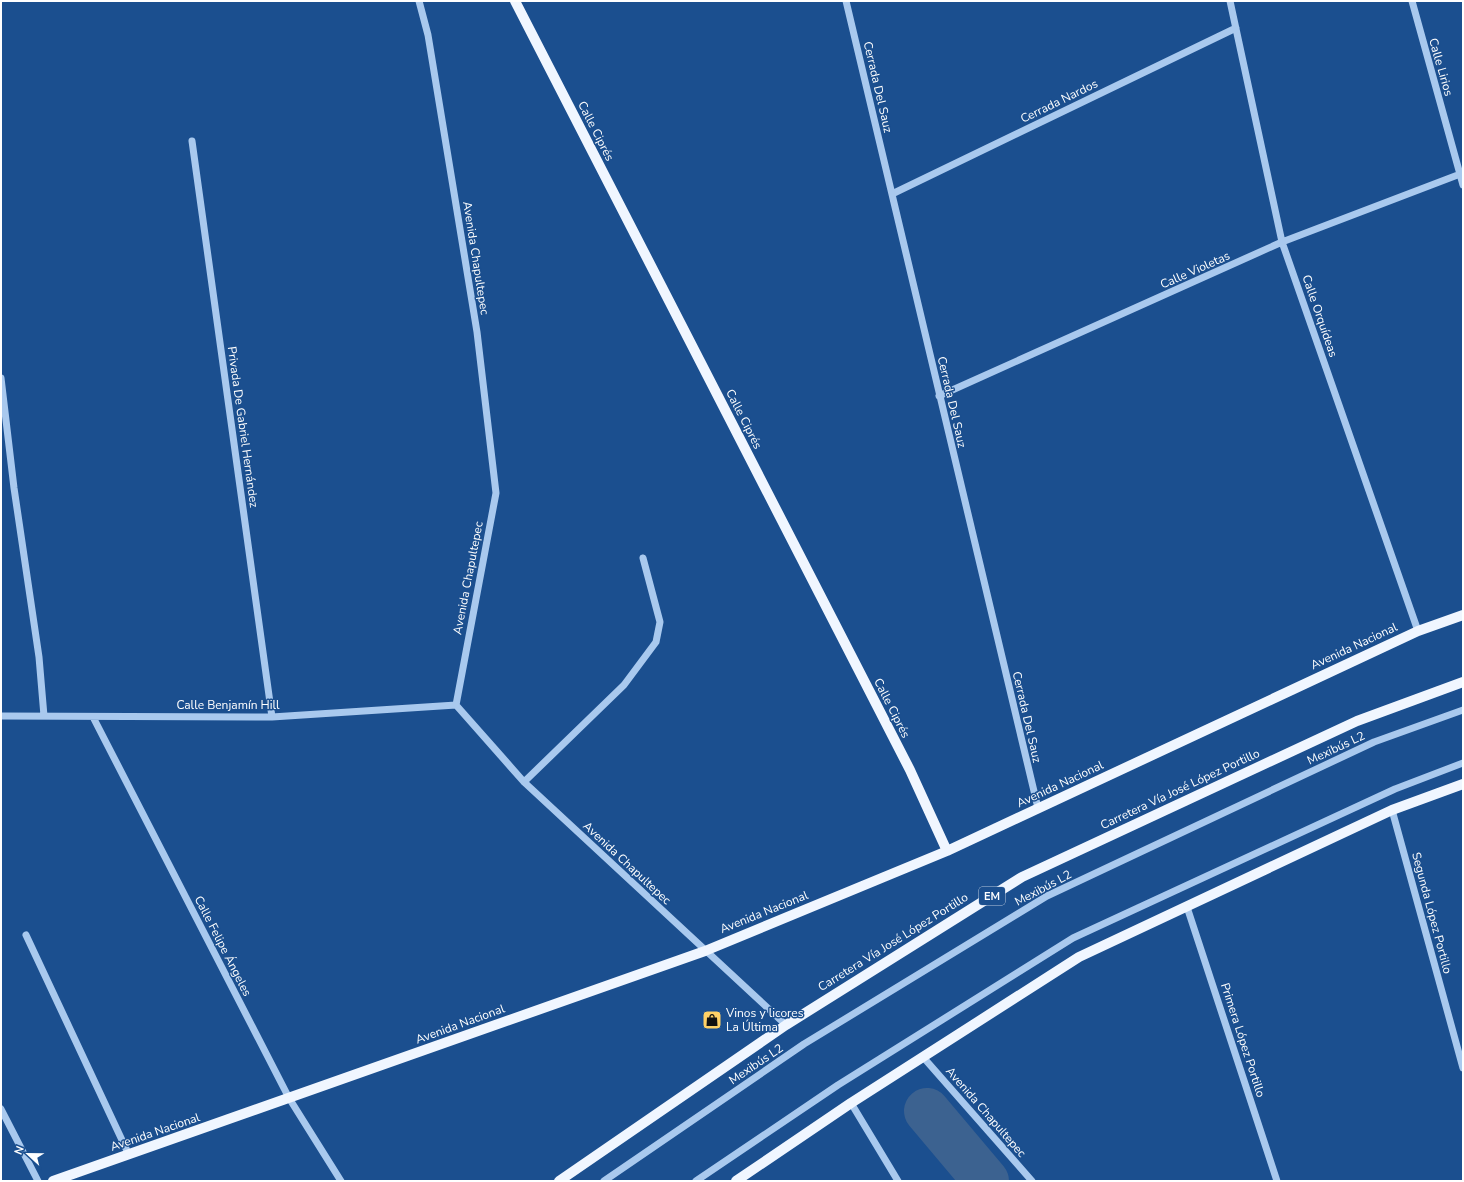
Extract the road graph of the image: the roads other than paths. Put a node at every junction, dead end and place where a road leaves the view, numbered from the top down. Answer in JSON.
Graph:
{"nodes":[{"id":1,"x":419,"y":1,"type":"edge"},
{"id":2,"x":515,"y":1,"type":"edge"},
{"id":3,"x":846,"y":1,"type":"edge"},
{"id":4,"x":1230,"y":1,"type":"edge"},
{"id":5,"x":1412,"y":1,"type":"edge"},
{"id":6,"x":1236,"y":28,"type":"junction"},
{"id":7,"x":192,"y":141,"type":"dead end"},
{"id":8,"x":1461,"y":174,"type":"edge"},
{"id":9,"x":1463,"y":185,"type":"edge"},
{"id":10,"x":892,"y":194,"type":"junction"},
{"id":11,"x":1282,"y":242,"type":"junction"},
{"id":12,"x":1,"y":378,"type":"edge"},
{"id":13,"x":939,"y":396,"type":"junction"},
{"id":14,"x":643,"y":558,"type":"dead end"},
{"id":15,"x":1463,"y":615,"type":"edge"},
{"id":16,"x":1418,"y":631,"type":"junction"},
{"id":17,"x":1463,"y":682,"type":"edge"},
{"id":18,"x":456,"y":705,"type":"junction"},
{"id":19,"x":1463,"y":710,"type":"edge"},
{"id":20,"x":1,"y":716,"type":"edge"},
{"id":21,"x":44,"y":716,"type":"junction"},
{"id":22,"x":93,"y":717,"type":"junction"},
{"id":23,"x":272,"y":717,"type":"junction"},
{"id":24,"x":1463,"y":763,"type":"edge"},
{"id":25,"x":524,"y":782,"type":"junction"},
{"id":26,"x":1463,"y":784,"type":"edge"},
{"id":27,"x":1038,"y":808,"type":"junction"},
{"id":28,"x":1392,"y":810,"type":"junction"},
{"id":29,"x":947,"y":851,"type":"junction"},
{"id":30,"x":1187,"y":906,"type":"junction"},
{"id":31,"x":26,"y":935,"type":"dead end"},
{"id":32,"x":705,"y":951,"type":"junction"},
{"id":33,"x":786,"y":1025,"type":"junction"},
{"id":34,"x":923,"y":1057,"type":"junction"},
{"id":35,"x":1463,"y":1068,"type":"edge"},
{"id":36,"x":289,"y":1098,"type":"junction"},
{"id":37,"x":851,"y":1103,"type":"junction"},
{"id":38,"x":1,"y":1109,"type":"edge"},
{"id":39,"x":129,"y":1155,"type":"junction"},
{"id":40,"x":38,"y":1181,"type":"edge"},
{"id":41,"x":53,"y":1181,"type":"edge"},
{"id":42,"x":341,"y":1181,"type":"edge"},
{"id":43,"x":559,"y":1181,"type":"edge"},
{"id":44,"x":604,"y":1181,"type":"edge"},
{"id":45,"x":696,"y":1181,"type":"edge"},
{"id":46,"x":736,"y":1181,"type":"edge"},
{"id":47,"x":898,"y":1181,"type":"edge"},
{"id":48,"x":1032,"y":1181,"type":"edge"},
{"id":49,"x":1277,"y":1181,"type":"edge"}],
"edges":[{"from":1,"to":18,"type":"street","name":"Avenida Chapultepec"},
{"from":2,"to":29,"type":"main road","name":"Calle Ciprés"},
{"from":3,"to":10,"type":"street","name":"Cerrada Del Sauz"},
{"from":4,"to":6,"type":"street","name":"Calle Orquídeas"},
{"from":5,"to":8,"type":"street","name":"Calle Lirios"},
{"from":6,"to":10,"type":"street","name":"Cerrada Nardos"},
{"from":6,"to":11,"type":"street","name":"Calle Orquídeas"},
{"from":7,"to":23,"type":"street","name":"Privada De Gabriel Hernández"},
{"from":8,"to":9,"type":"street","name":"Calle Lirios"},
{"from":8,"to":11,"type":"street","name":"Calle Violetas"},
{"from":10,"to":13,"type":"street","name":"Cerrada Del Sauz"},
{"from":11,"to":13,"type":"street","name":"Calle Violetas"},
{"from":11,"to":16,"type":"street","name":"Calle Orquídeas"},
{"from":12,"to":21,"type":"street"},
{"from":13,"to":27,"type":"street","name":"Cerrada Del Sauz"},
{"from":14,"to":25,"type":"street"},
{"from":15,"to":16,"type":"main road","name":"Avenida Nacional"},
{"from":16,"to":27,"type":"main road","name":"Avenida Nacional"},
{"from":17,"to":33,"type":"main road","name":"Carretera Vía José López Portillo","number":"EM"},
{"from":18,"to":23,"type":"street","name":"Calle Benjamín Hill"},
{"from":18,"to":25,"type":"street","name":"Avenida Chapultepec"},
{"from":19,"to":44,"type":"street","name":"Mexibús L2"},
{"from":20,"to":21,"type":"street","name":"Calle Benjamín Hill"},
{"from":21,"to":22,"type":"street","name":"Calle Benjamín Hill"},
{"from":22,"to":23,"type":"street","name":"Calle Benjamín Hill"},
{"from":22,"to":36,"type":"street","name":"Calle Felipe Ángeles"},
{"from":24,"to":45,"type":"street"},
{"from":25,"to":32,"type":"street","name":"Avenida Chapultepec"},
{"from":26,"to":28,"type":"main road"},
{"from":27,"to":29,"type":"main road","name":"Avenida Nacional"},
{"from":28,"to":30,"type":"main road"},
{"from":28,"to":35,"type":"street","name":"Segunda López Portillo"},
{"from":29,"to":32,"type":"main road","name":"Avenida Nacional"},
{"from":30,"to":34,"type":"main road"},
{"from":30,"to":49,"type":"street","name":"Primera López Portillo"},
{"from":31,"to":39,"type":"street"},
{"from":32,"to":33,"type":"street","name":"Avenida Chapultepec"},
{"from":32,"to":36,"type":"main road","name":"Avenida Nacional"},
{"from":33,"to":43,"type":"main road","name":"Carretera Vía José López Portillo","number":"EM"},
{"from":34,"to":37,"type":"main road"},
{"from":34,"to":48,"type":"street","name":"Avenida Chapultepec"},
{"from":36,"to":39,"type":"main road","name":"Avenida Nacional"},
{"from":36,"to":42,"type":"street","name":"Calle Felipe Ángeles"},
{"from":37,"to":46,"type":"main road"},
{"from":37,"to":47,"type":"street"},
{"from":38,"to":40,"type":"street"},
{"from":39,"to":41,"type":"main road","name":"Avenida Nacional"}]}
